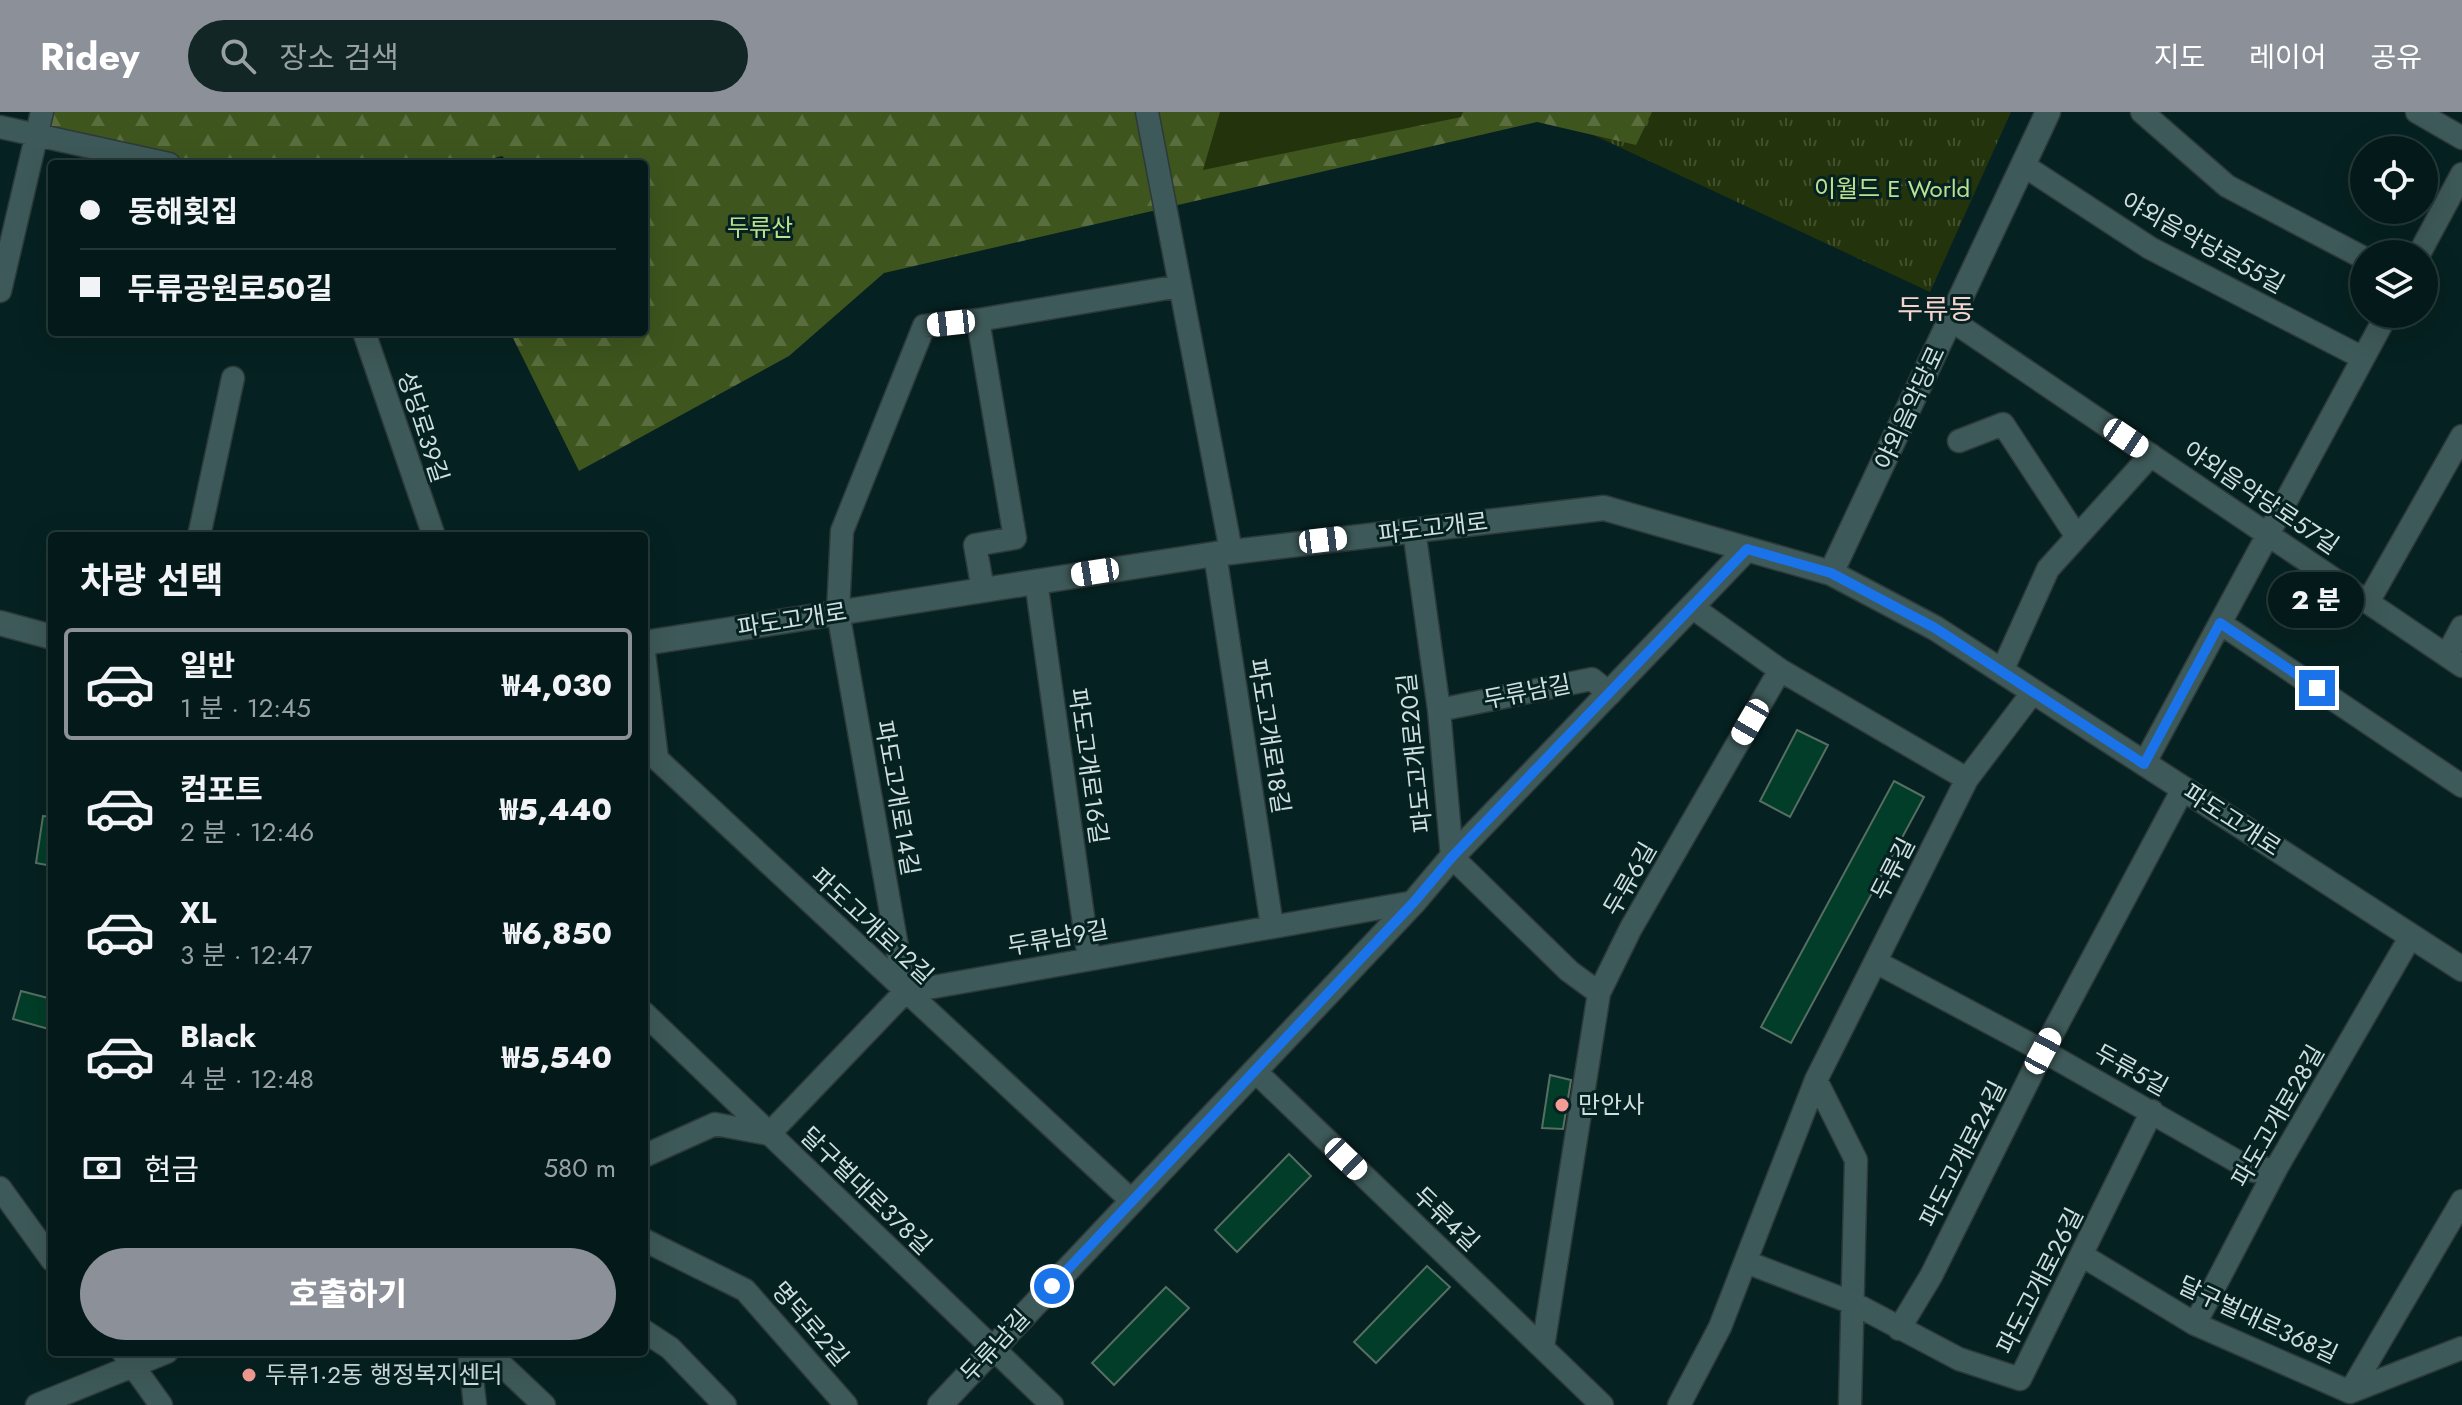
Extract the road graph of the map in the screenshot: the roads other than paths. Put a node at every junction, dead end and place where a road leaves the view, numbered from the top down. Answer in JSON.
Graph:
{"nodes":[{"id":1,"x":1147,"y":112,"type":"edge"},
{"id":2,"x":2048,"y":112,"type":"edge"},
{"id":3,"x":2142,"y":112,"type":"edge"},
{"id":4,"x":2417,"y":112,"type":"edge"},
{"id":5,"x":40,"y":123,"type":"edge"},
{"id":6,"x":0,"y":127,"type":"edge"},
{"id":7,"x":2462,"y":138,"type":"edge"},
{"id":8,"x":156,"y":160,"type":"edge"},
{"id":9,"x":2023,"y":165,"type":"junction"},
{"id":10,"x":2462,"y":174,"type":"edge"},
{"id":11,"x":2427,"y":240,"type":"edge"},
{"id":12,"x":2350,"y":251,"type":"edge"},
{"id":13,"x":1180,"y":286,"type":"junction"},
{"id":14,"x":0,"y":291,"type":"edge"},
{"id":15,"x":978,"y":320,"type":"junction"},
{"id":16,"x":1951,"y":320,"type":"junction"},
{"id":17,"x":2379,"y":328,"type":"edge"},
{"id":18,"x":365,"y":336,"type":"edge"},
{"id":19,"x":2363,"y":358,"type":"junction"},
{"id":20,"x":233,"y":378,"type":"dead end"},
{"id":21,"x":2462,"y":436,"type":"edge"},
{"id":22,"x":1959,"y":441,"type":"dead end"},
{"id":23,"x":2151,"y":455,"type":"junction"},
{"id":24,"x":1414,"y":530,"type":"junction"},
{"id":25,"x":200,"y":532,"type":"edge"},
{"id":26,"x":433,"y":532,"type":"edge"},
{"id":27,"x":2268,"y":534,"type":"junction"},
{"id":28,"x":2077,"y":537,"type":"junction"},
{"id":29,"x":1747,"y":549,"type":"junction"},
{"id":30,"x":1223,"y":552,"type":"junction"},
{"id":31,"x":1831,"y":573,"type":"junction"},
{"id":32,"x":1036,"y":581,"type":"junction"},
{"id":33,"x":983,"y":590,"type":"junction"},
{"id":34,"x":2368,"y":602,"type":"junction"},
{"id":35,"x":1692,"y":607,"type":"junction"},
{"id":36,"x":838,"y":612,"type":"junction"},
{"id":37,"x":0,"y":623,"type":"edge"},
{"id":38,"x":2220,"y":623,"type":"junction"},
{"id":39,"x":2462,"y":627,"type":"edge"},
{"id":40,"x":48,"y":636,"type":"edge"},
{"id":41,"x":648,"y":642,"type":"edge"},
{"id":42,"x":2454,"y":660,"type":"edge"},
{"id":43,"x":1780,"y":670,"type":"junction"},
{"id":44,"x":2002,"y":671,"type":"junction"},
{"id":45,"x":648,"y":686,"type":"edge"},
{"id":46,"x":2033,"y":692,"type":"junction"},
{"id":47,"x":1610,"y":694,"type":"junction"},
{"id":48,"x":1439,"y":710,"type":"junction"},
{"id":49,"x":2144,"y":764,"type":"junction"},
{"id":50,"x":1967,"y":779,"type":"junction"},
{"id":51,"x":2462,"y":786,"type":"edge"},
{"id":52,"x":2183,"y":789,"type":"junction"},
{"id":53,"x":1452,"y":857,"type":"junction"},
{"id":54,"x":1414,"y":902,"type":"junction"},
{"id":55,"x":1272,"y":926,"type":"junction"},
{"id":56,"x":2411,"y":936,"type":"junction"},
{"id":57,"x":1089,"y":959,"type":"junction"},
{"id":58,"x":1876,"y":962,"type":"junction"},
{"id":59,"x":2462,"y":969,"type":"edge"},
{"id":60,"x":905,"y":992,"type":"junction"},
{"id":61,"x":1599,"y":993,"type":"junction"},
{"id":62,"x":648,"y":1017,"type":"edge"},
{"id":63,"x":2043,"y":1051,"type":"junction"},
{"id":64,"x":1255,"y":1071,"type":"junction"},
{"id":65,"x":1816,"y":1080,"type":"junction"},
{"id":66,"x":2152,"y":1111,"type":"junction"},
{"id":67,"x":769,"y":1134,"type":"junction"},
{"id":68,"x":648,"y":1154,"type":"edge"},
{"id":69,"x":2277,"y":1167,"type":"junction"},
{"id":70,"x":0,"y":1188,"type":"edge"},
{"id":71,"x":1132,"y":1201,"type":"junction"},
{"id":72,"x":2462,"y":1201,"type":"edge"},
{"id":73,"x":648,"y":1242,"type":"edge"},
{"id":74,"x":48,"y":1254,"type":"edge"},
{"id":75,"x":2083,"y":1256,"type":"junction"},
{"id":76,"x":1746,"y":1262,"type":"junction"},
{"id":77,"x":1853,"y":1303,"type":"junction"},
{"id":78,"x":2195,"y":1324,"type":"junction"},
{"id":79,"x":1899,"y":1329,"type":"junction"},
{"id":80,"x":648,"y":1334,"type":"edge"},
{"id":81,"x":1543,"y":1347,"type":"junction"},
{"id":82,"x":2462,"y":1348,"type":"edge"},
{"id":83,"x":992,"y":1349,"type":"junction"},
{"id":84,"x":480,"y":1356,"type":"edge"},
{"id":85,"x":483,"y":1356,"type":"edge"},
{"id":86,"x":128,"y":1359,"type":"edge"},
{"id":87,"x":2350,"y":1392,"type":"junction"},
{"id":88,"x":37,"y":1405,"type":"edge"},
{"id":89,"x":161,"y":1405,"type":"edge"},
{"id":90,"x":475,"y":1405,"type":"edge"},
{"id":91,"x":544,"y":1405,"type":"edge"},
{"id":92,"x":725,"y":1405,"type":"edge"},
{"id":93,"x":846,"y":1405,"type":"edge"},
{"id":94,"x":940,"y":1405,"type":"edge"},
{"id":95,"x":1052,"y":1405,"type":"edge"},
{"id":96,"x":1602,"y":1405,"type":"edge"},
{"id":97,"x":1679,"y":1405,"type":"edge"},
{"id":98,"x":1850,"y":1405,"type":"edge"}],
"edges":[{"from":1,"to":13,"type":"street","name":"파도고개로18길"},
{"from":2,"to":9,"type":"street","name":"야외음악당로"},
{"from":3,"to":12,"type":"street"},
{"from":4,"to":7,"type":"street"},
{"from":5,"to":6,"type":"street"},
{"from":5,"to":8,"type":"street"},
{"from":5,"to":14,"type":"street"},
{"from":9,"to":16,"type":"street","name":"야외음악당로"},
{"from":9,"to":19,"type":"street","name":"야외음악당로55길"},
{"from":10,"to":11,"type":"street"},
{"from":13,"to":15,"type":"street"},
{"from":13,"to":30,"type":"street","name":"파도고개로18길"},
{"from":15,"to":33,"type":"street"},
{"from":15,"to":36,"type":"street","name":"파도고개로14길"},
{"from":16,"to":23,"type":"street","name":"야외음악당로57길"},
{"from":16,"to":31,"type":"street","name":"야외음악당로"},
{"from":17,"to":19,"type":"street"},
{"from":18,"to":26,"type":"street","name":"성당로39길"},
{"from":19,"to":27,"type":"street"},
{"from":20,"to":25,"type":"street"},
{"from":21,"to":34,"type":"street"},
{"from":22,"to":28,"type":"street"},
{"from":23,"to":27,"type":"street","name":"야외음악당로57길"},
{"from":23,"to":28,"type":"street"},
{"from":24,"to":29,"type":"street","name":"파도고개로"},
{"from":24,"to":30,"type":"street","name":"파도고개로"},
{"from":24,"to":48,"type":"street","name":"파도고개로20길"},
{"from":27,"to":34,"type":"street","name":"야외음악당로57길"},
{"from":27,"to":38,"type":"street"},
{"from":28,"to":44,"type":"street"},
{"from":29,"to":31,"type":"street","name":"파도고개로"},
{"from":29,"to":35,"type":"street","name":"두류남길"},
{"from":30,"to":32,"type":"street","name":"파도고개로"},
{"from":30,"to":55,"type":"street","name":"파도고개로18길"},
{"from":31,"to":44,"type":"street","name":"파도고개로"},
{"from":32,"to":33,"type":"street","name":"파도고개로"},
{"from":32,"to":57,"type":"street","name":"파도고개로16길"},
{"from":33,"to":36,"type":"street","name":"파도고개로"},
{"from":34,"to":42,"type":"street","name":"야외음악당로57길"},
{"from":35,"to":43,"type":"street"},
{"from":35,"to":47,"type":"street","name":"두류남길"},
{"from":36,"to":41,"type":"street","name":"파도고개로"},
{"from":36,"to":60,"type":"street","name":"파도고개로14길"},
{"from":37,"to":40,"type":"street"},
{"from":38,"to":49,"type":"street"},
{"from":38,"to":51,"type":"street"},
{"from":39,"to":42,"type":"street"},
{"from":43,"to":50,"type":"street"},
{"from":43,"to":61,"type":"street","name":"두류6길"},
{"from":44,"to":46,"type":"street","name":"파도고개로"},
{"from":45,"to":60,"type":"street","name":"파도고개로12길"},
{"from":46,"to":49,"type":"street","name":"파도고개로"},
{"from":46,"to":50,"type":"street","name":"두류길"},
{"from":47,"to":48,"type":"street","name":"두류남길"},
{"from":47,"to":53,"type":"street","name":"두류남길"},
{"from":48,"to":53,"type":"street","name":"파도고개로20길"},
{"from":49,"to":52,"type":"street","name":"파도고개로"},
{"from":50,"to":58,"type":"street","name":"두류길"},
{"from":52,"to":56,"type":"street","name":"파도고개로"},
{"from":52,"to":63,"type":"street","name":"파도고개로24길"},
{"from":53,"to":54,"type":"street","name":"두류남길"},
{"from":53,"to":61,"type":"street","name":"파도고개로20길"},
{"from":54,"to":55,"type":"street","name":"두류남9길"},
{"from":54,"to":64,"type":"street","name":"두류남길"},
{"from":55,"to":57,"type":"street","name":"두류남9길"},
{"from":56,"to":59,"type":"street","name":"파도고개로"},
{"from":56,"to":69,"type":"street","name":"파도고개로28길"},
{"from":57,"to":60,"type":"street","name":"두류남9길"},
{"from":58,"to":63,"type":"street","name":"두류5길"},
{"from":58,"to":65,"type":"street","name":"두류길"},
{"from":60,"to":67,"type":"street"},
{"from":60,"to":71,"type":"street","name":"파도고개로12길"},
{"from":61,"to":81,"type":"street","name":"두류6길"},
{"from":62,"to":67,"type":"street","name":"달구벌대로378길"},
{"from":63,"to":66,"type":"street","name":"두류5길"},
{"from":63,"to":79,"type":"street","name":"파도고개로24길"},
{"from":64,"to":71,"type":"street","name":"두류남길"},
{"from":64,"to":81,"type":"street","name":"두류4길"},
{"from":65,"to":76,"type":"street","name":"두류길"},
{"from":65,"to":77,"type":"street"},
{"from":66,"to":69,"type":"street","name":"두류5길"},
{"from":66,"to":75,"type":"street","name":"파도고개로26길"},
{"from":67,"to":68,"type":"street"},
{"from":67,"to":83,"type":"street","name":"달구벌대로378길"},
{"from":69,"to":78,"type":"street","name":"파도고개로28길"},
{"from":70,"to":74,"type":"street"},
{"from":71,"to":83,"type":"street","name":"두류남길"},
{"from":72,"to":87,"type":"street"},
{"from":73,"to":93,"type":"street","name":"명덕로2길"},
{"from":75,"to":78,"type":"street","name":"달구벌대로368길"},
{"from":75,"to":79,"type":"street","name":"파도고개로26길"},
{"from":76,"to":77,"type":"street","name":"파도고개로26길"},
{"from":76,"to":97,"type":"street","name":"두류길"},
{"from":77,"to":79,"type":"street","name":"파도고개로26길"},
{"from":77,"to":98,"type":"street"},
{"from":78,"to":87,"type":"street","name":"달구벌대로368길"},
{"from":80,"to":92,"type":"street"},
{"from":81,"to":96,"type":"street","name":"두류4길"},
{"from":82,"to":87,"type":"street","name":"달구벌대로368길"},
{"from":83,"to":94,"type":"street","name":"두류남길"},
{"from":83,"to":95,"type":"street","name":"달구벌대로378길"},
{"from":84,"to":90,"type":"street"},
{"from":85,"to":91,"type":"street"},
{"from":86,"to":88,"type":"street"},
{"from":86,"to":89,"type":"street"}]}
